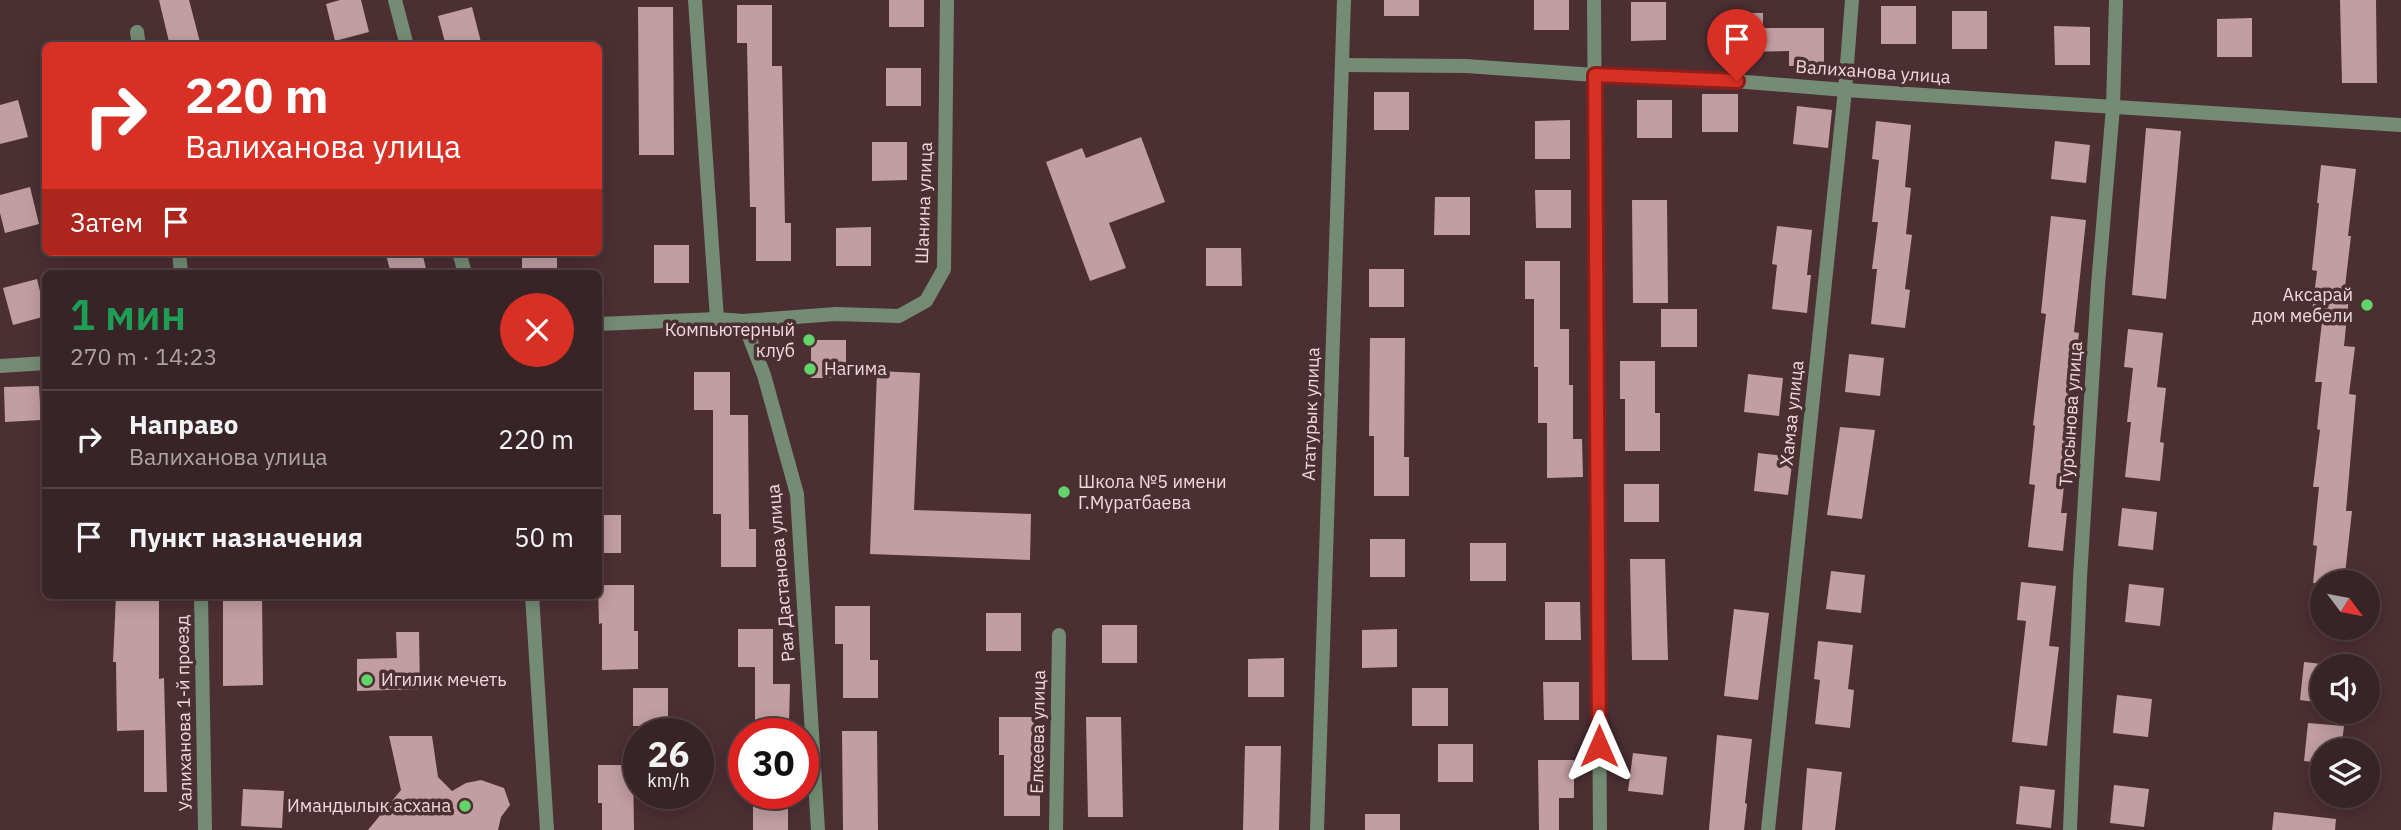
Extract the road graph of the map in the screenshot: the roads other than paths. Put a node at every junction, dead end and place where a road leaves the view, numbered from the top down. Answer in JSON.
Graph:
{"nodes":[{"id":1,"x":395,"y":0,"type":"edge"},
{"id":2,"x":695,"y":0,"type":"edge"},
{"id":3,"x":947,"y":0,"type":"edge"},
{"id":4,"x":1344,"y":0,"type":"edge"},
{"id":5,"x":1594,"y":0,"type":"edge"},
{"id":6,"x":1852,"y":0,"type":"edge"},
{"id":7,"x":2116,"y":0,"type":"edge"},
{"id":8,"x":406,"y":42,"type":"edge"},
{"id":9,"x":1342,"y":65,"type":"junction"},
{"id":10,"x":1595,"y":75,"type":"junction"},
{"id":11,"x":1845,"y":90,"type":"junction"},
{"id":12,"x":2113,"y":107,"type":"junction"},
{"id":13,"x":2401,"y":125,"type":"edge"},
{"id":14,"x":717,"y":319,"type":"junction"},
{"id":15,"x":743,"y":321,"type":"junction"},
{"id":16,"x":602,"y":324,"type":"edge"},
{"id":17,"x":42,"y":363,"type":"edge"},
{"id":18,"x":0,"y":366,"type":"edge"},
{"id":19,"x":201,"y":599,"type":"edge"},
{"id":20,"x":531,"y":599,"type":"edge"},
{"id":21,"x":1059,"y":635,"type":"dead end"},
{"id":22,"x":205,"y":830,"type":"edge"},
{"id":23,"x":547,"y":830,"type":"edge"},
{"id":24,"x":818,"y":830,"type":"edge"},
{"id":25,"x":1056,"y":830,"type":"edge"},
{"id":26,"x":1317,"y":830,"type":"edge"},
{"id":27,"x":1600,"y":830,"type":"edge"},
{"id":28,"x":1768,"y":830,"type":"edge"},
{"id":29,"x":2070,"y":830,"type":"edge"}],
"edges":[{"from":1,"to":8,"type":"street"},
{"from":2,"to":14,"type":"street"},
{"from":3,"to":15,"type":"street","name":"Шанина улица"},
{"from":4,"to":9,"type":"street","name":"Ататурык улица"},
{"from":5,"to":10,"type":"street"},
{"from":6,"to":11,"type":"street","name":"Хамза улица"},
{"from":7,"to":12,"type":"street","name":"Турсынова улица"},
{"from":9,"to":10,"type":"street","name":"Валиханова улица"},
{"from":9,"to":26,"type":"street","name":"Ататурык улица"},
{"from":10,"to":11,"type":"street","name":"Валиханова улица"},
{"from":10,"to":27,"type":"street"},
{"from":11,"to":12,"type":"street","name":"Валиханова улица"},
{"from":11,"to":28,"type":"street","name":"Хамза улица"},
{"from":12,"to":13,"type":"street","name":"Валиханова улица"},
{"from":12,"to":29,"type":"street","name":"Турсынова улица"},
{"from":14,"to":15,"type":"street","name":"Шанина улица"},
{"from":14,"to":16,"type":"street","name":"Шанина улица"},
{"from":15,"to":24,"type":"street","name":"Рая Дастанова улица"},
{"from":17,"to":18,"type":"street"},
{"from":19,"to":22,"type":"street","name":"Уалиханова 1-й проезд"},
{"from":20,"to":23,"type":"street"},
{"from":21,"to":25,"type":"street","name":"Елкеева улица"}]}
